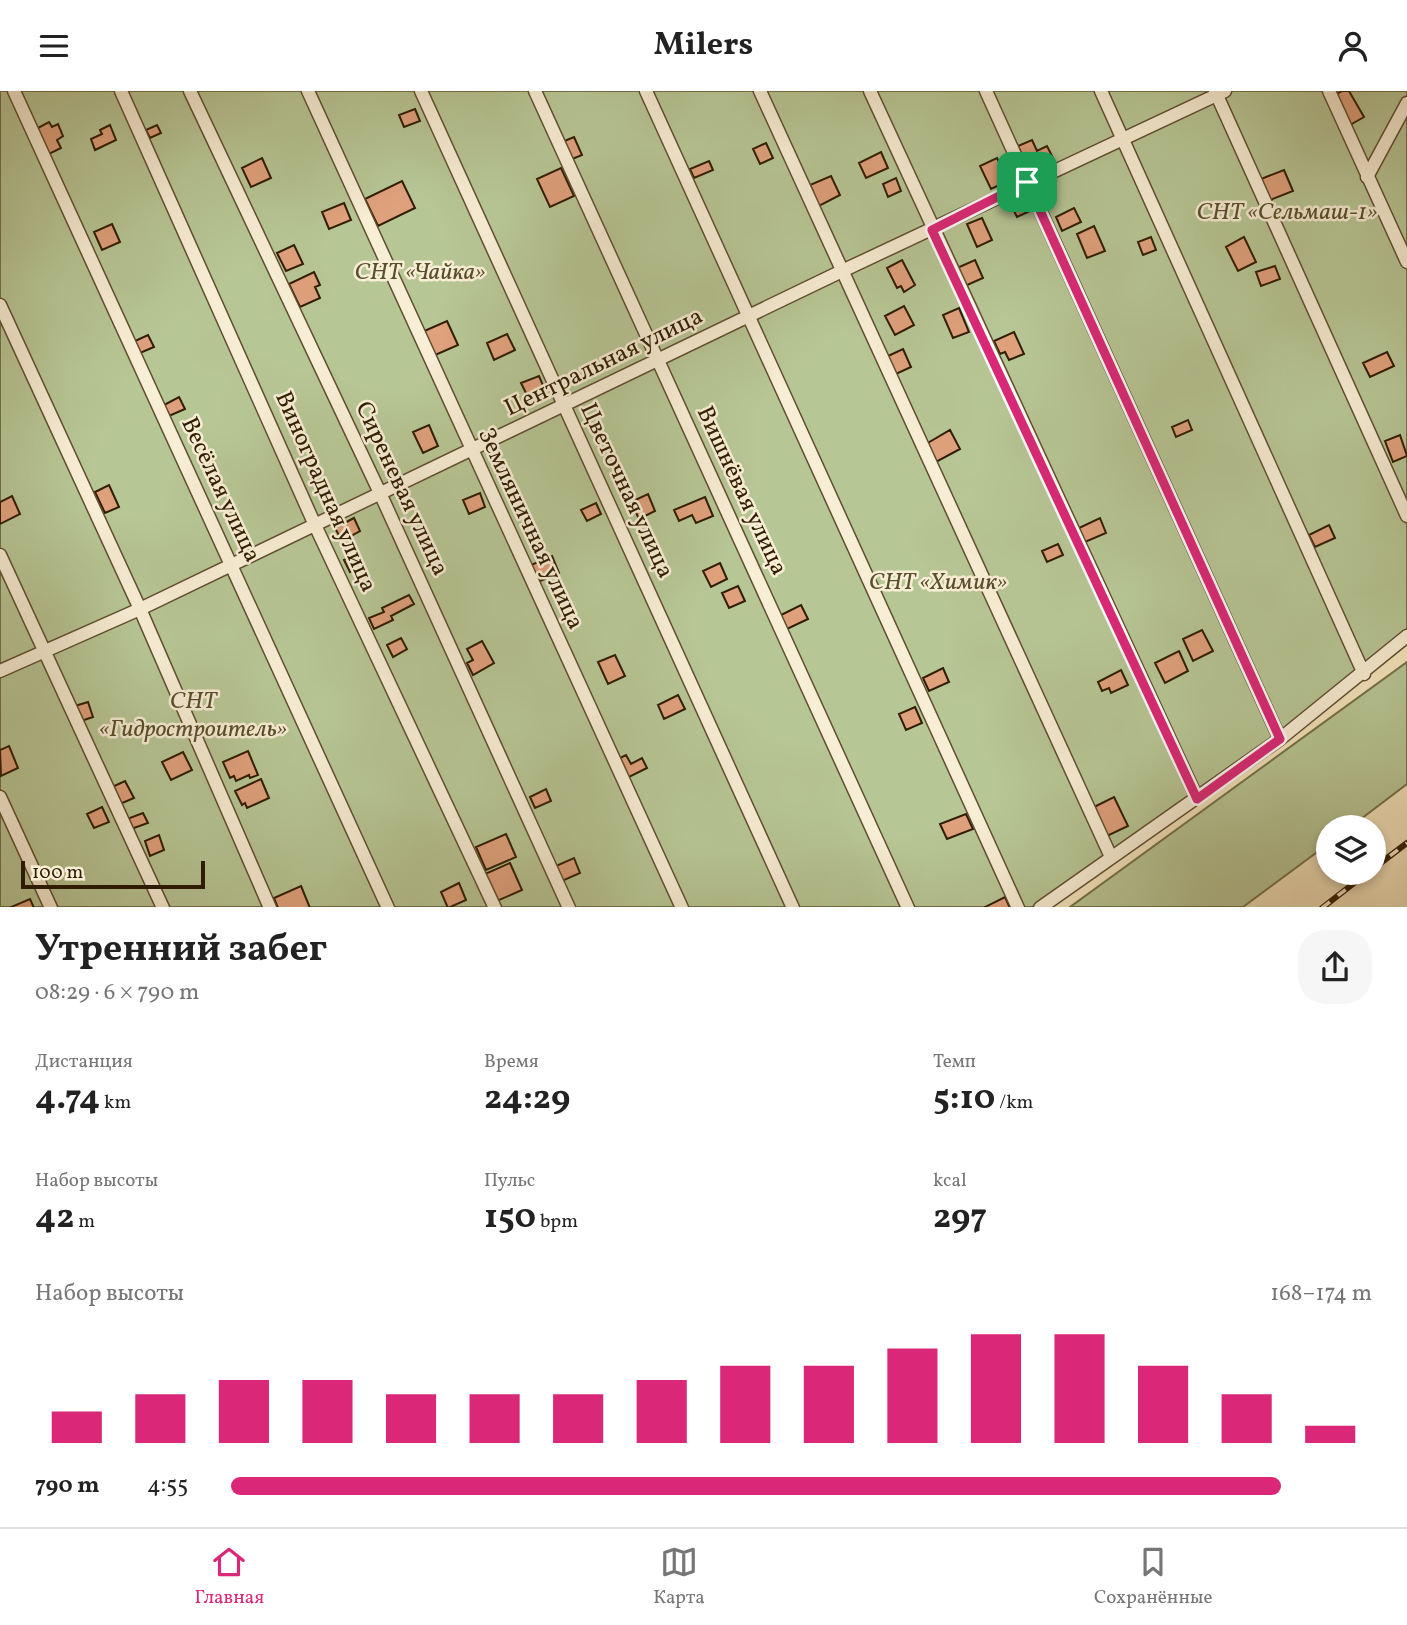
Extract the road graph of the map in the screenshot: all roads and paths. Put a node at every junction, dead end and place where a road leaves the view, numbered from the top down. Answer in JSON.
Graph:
{"nodes":[{"id":1,"x":13,"y":91,"type":"edge"},
{"id":2,"x":121,"y":91,"type":"edge"},
{"id":3,"x":190,"y":91,"type":"edge"},
{"id":4,"x":308,"y":91,"type":"edge"},
{"id":5,"x":421,"y":91,"type":"edge"},
{"id":6,"x":535,"y":91,"type":"edge"},
{"id":7,"x":646,"y":91,"type":"edge"},
{"id":8,"x":760,"y":91,"type":"edge"},
{"id":9,"x":870,"y":91,"type":"edge"},
{"id":10,"x":986,"y":91,"type":"edge"},
{"id":11,"x":1101,"y":91,"type":"edge"},
{"id":12,"x":1329,"y":91,"type":"edge"},
{"id":13,"x":1219,"y":92,"type":"edge"},
{"id":14,"x":1407,"y":103,"type":"edge"},
{"id":15,"x":1122,"y":139,"type":"junction"},
{"id":16,"x":1367,"y":177,"type":"junction"},
{"id":17,"x":1027,"y":182,"type":"junction"},
{"id":18,"x":932,"y":230,"type":"junction"},
{"id":19,"x":1407,"y":262,"type":"edge"},
{"id":20,"x":842,"y":271,"type":"junction"},
{"id":21,"x":0,"y":305,"type":"edge"},
{"id":22,"x":749,"y":317,"type":"junction"},
{"id":23,"x":658,"y":360,"type":"junction"},
{"id":24,"x":564,"y":406,"type":"junction"},
{"id":25,"x":470,"y":450,"type":"junction"},
{"id":26,"x":380,"y":493,"type":"junction"},
{"id":27,"x":1407,"y":516,"type":"edge"},
{"id":28,"x":314,"y":523,"type":"junction"},
{"id":29,"x":0,"y":555,"type":"edge"},
{"id":30,"x":231,"y":563,"type":"junction"},
{"id":31,"x":140,"y":608,"type":"junction"},
{"id":32,"x":1407,"y":636,"type":"edge"},
{"id":33,"x":44,"y":651,"type":"junction"},
{"id":34,"x":0,"y":671,"type":"edge"},
{"id":35,"x":1364,"y":674,"type":"junction"},
{"id":36,"x":1280,"y":739,"type":"junction"},
{"id":37,"x":0,"y":797,"type":"edge"},
{"id":38,"x":1197,"y":799,"type":"junction"},
{"id":39,"x":1111,"y":857,"type":"junction"},
{"id":40,"x":51,"y":907,"type":"edge"},
{"id":41,"x":163,"y":907,"type":"edge"},
{"id":42,"x":270,"y":907,"type":"edge"},
{"id":43,"x":388,"y":907,"type":"edge"},
{"id":44,"x":495,"y":907,"type":"edge"},
{"id":45,"x":569,"y":907,"type":"edge"},
{"id":46,"x":682,"y":907,"type":"edge"},
{"id":47,"x":793,"y":907,"type":"edge"},
{"id":48,"x":908,"y":907,"type":"edge"},
{"id":49,"x":1018,"y":907,"type":"edge"},
{"id":50,"x":1042,"y":907,"type":"edge"}],
"edges":[{"from":1,"to":30,"type":"street","name":"Весёлая улица"},
{"from":2,"to":28,"type":"street","name":"Виноградная улица"},
{"from":3,"to":26,"type":"street","name":"Сиреневая улица"},
{"from":4,"to":25,"type":"street","name":"Земляничная улица"},
{"from":5,"to":24,"type":"street","name":"Цветочная улица"},
{"from":6,"to":23,"type":"street","name":"Вишнёвая улица"},
{"from":7,"to":22,"type":"street"},
{"from":8,"to":20,"type":"street"},
{"from":9,"to":18,"type":"street"},
{"from":10,"to":17,"type":"street"},
{"from":11,"to":15,"type":"street"},
{"from":12,"to":16,"type":"street"},
{"from":13,"to":15,"type":"street","name":"Центральная улица"},
{"from":13,"to":27,"type":"street"},
{"from":14,"to":16,"type":"street"},
{"from":15,"to":17,"type":"street","name":"Центральная улица"},
{"from":15,"to":35,"type":"street"},
{"from":16,"to":19,"type":"street"},
{"from":17,"to":18,"type":"street","name":"Центральная улица"},
{"from":17,"to":36,"type":"street"},
{"from":18,"to":20,"type":"street","name":"Центральная улица"},
{"from":18,"to":38,"type":"street"},
{"from":20,"to":22,"type":"street","name":"Центральная улица"},
{"from":20,"to":39,"type":"street"},
{"from":21,"to":31,"type":"street"},
{"from":22,"to":23,"type":"street","name":"Центральная улица"},
{"from":22,"to":49,"type":"street"},
{"from":23,"to":24,"type":"street","name":"Центральная улица"},
{"from":23,"to":48,"type":"street","name":"Вишнёвая улица"},
{"from":24,"to":25,"type":"street","name":"Центральная улица"},
{"from":24,"to":47,"type":"street","name":"Цветочная улица"},
{"from":25,"to":26,"type":"street","name":"Центральная улица"},
{"from":25,"to":46,"type":"street","name":"Земляничная улица"},
{"from":26,"to":28,"type":"street","name":"Центральная улица"},
{"from":26,"to":45,"type":"street","name":"Сиреневая улица"},
{"from":28,"to":30,"type":"street","name":"Центральная улица"},
{"from":28,"to":44,"type":"street","name":"Виноградная улица"},
{"from":29,"to":33,"type":"street"},
{"from":30,"to":31,"type":"street","name":"Центральная улица"},
{"from":30,"to":43,"type":"street","name":"Весёлая улица"},
{"from":31,"to":33,"type":"street","name":"Центральная улица"},
{"from":31,"to":42,"type":"street"},
{"from":32,"to":35,"type":"street"},
{"from":33,"to":34,"type":"street","name":"Центральная улица"},
{"from":33,"to":41,"type":"street"},
{"from":35,"to":36,"type":"street"},
{"from":36,"to":38,"type":"street"},
{"from":37,"to":40,"type":"street"},
{"from":38,"to":39,"type":"street"},
{"from":39,"to":50,"type":"street"}]}
